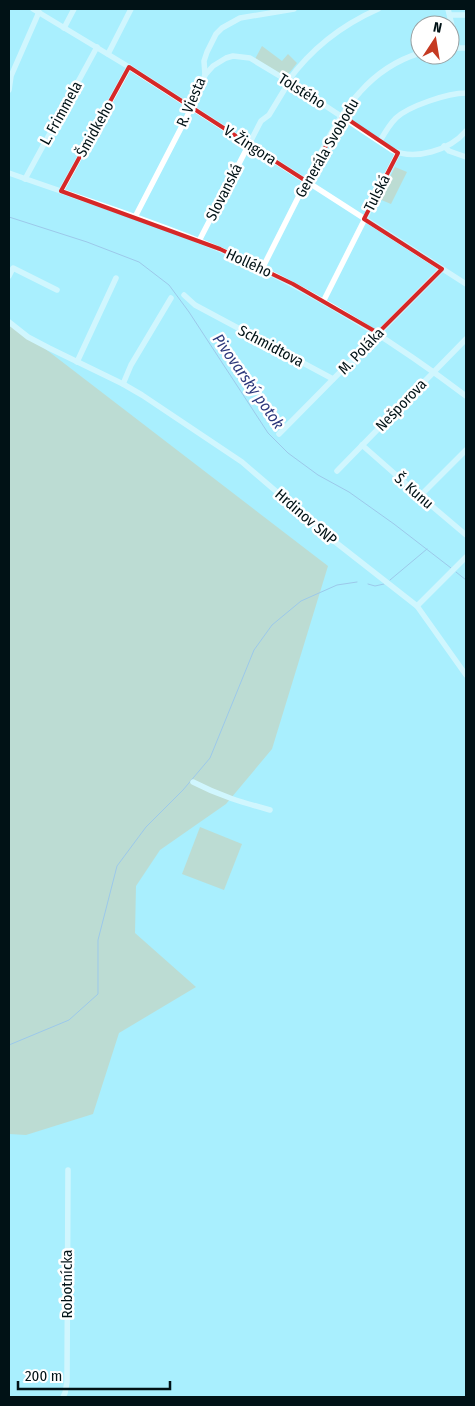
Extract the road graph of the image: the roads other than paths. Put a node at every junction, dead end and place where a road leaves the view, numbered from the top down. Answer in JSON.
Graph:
{"nodes":[{"id":1,"x":33,"y":9,"type":"edge"},
{"id":2,"x":74,"y":9,"type":"edge"},
{"id":3,"x":131,"y":9,"type":"edge"},
{"id":4,"x":294,"y":9,"type":"edge"},
{"id":5,"x":378,"y":9,"type":"edge"},
{"id":6,"x":39,"y":12,"type":"junction"},
{"id":7,"x":449,"y":12,"type":"edge"},
{"id":8,"x":466,"y":15,"type":"edge"},
{"id":9,"x":64,"y":28,"type":"junction"},
{"id":10,"x":97,"y":47,"type":"junction"},
{"id":11,"x":108,"y":54,"type":"junction"},
{"id":12,"x":410,"y":57,"type":"edge"},
{"id":13,"x":129,"y":67,"type":"junction"},
{"id":14,"x":205,"y":75,"type":"junction"},
{"id":15,"x":289,"y":81,"type":"junction"},
{"id":16,"x":9,"y":90,"type":"edge"},
{"id":17,"x":466,"y":93,"type":"edge"},
{"id":18,"x":192,"y":107,"type":"junction"},
{"id":19,"x":342,"y":116,"type":"junction"},
{"id":20,"x":466,"y":131,"type":"edge"},
{"id":21,"x":380,"y":141,"type":"junction"},
{"id":22,"x":249,"y":144,"type":"junction"},
{"id":23,"x":444,"y":146,"type":"junction"},
{"id":24,"x":398,"y":152,"type":"junction"},
{"id":25,"x":466,"y":157,"type":"edge"},
{"id":26,"x":9,"y":173,"type":"edge"},
{"id":27,"x":25,"y":179,"type":"junction"},
{"id":28,"x":306,"y":181,"type":"junction"},
{"id":29,"x":61,"y":191,"type":"junction"},
{"id":30,"x":136,"y":217,"type":"junction"},
{"id":31,"x":364,"y":218,"type":"junction"},
{"id":32,"x":199,"y":240,"type":"junction"},
{"id":33,"x":262,"y":268,"type":"junction"},
{"id":34,"x":442,"y":269,"type":"junction"},
{"id":35,"x":9,"y":276,"type":"edge"},
{"id":36,"x":116,"y":278,"type":"dead end"},
{"id":37,"x":466,"y":284,"type":"edge"},
{"id":38,"x":58,"y":290,"type":"dead end"},
{"id":39,"x":184,"y":295,"type":"dead end"},
{"id":40,"x":171,"y":298,"type":"dead end"},
{"id":41,"x":324,"y":300,"type":"junction"},
{"id":42,"x":9,"y":322,"type":"edge"},
{"id":43,"x":378,"y":333,"type":"junction"},
{"id":44,"x":466,"y":339,"type":"edge"},
{"id":45,"x":77,"y":362,"type":"junction"},
{"id":46,"x":434,"y":372,"type":"junction"},
{"id":47,"x":333,"y":379,"type":"junction"},
{"id":48,"x":123,"y":384,"type":"junction"},
{"id":49,"x":466,"y":396,"type":"edge"},
{"id":50,"x":280,"y":434,"type":"dead end"},
{"id":51,"x":362,"y":445,"type":"junction"},
{"id":52,"x":466,"y":450,"type":"edge"},
{"id":53,"x":337,"y":471,"type":"dead end"},
{"id":54,"x":420,"y":496,"type":"junction"},
{"id":55,"x":466,"y":535,"type":"edge"},
{"id":56,"x":466,"y":557,"type":"edge"},
{"id":57,"x":416,"y":606,"type":"junction"},
{"id":58,"x":466,"y":675,"type":"edge"},
{"id":59,"x":193,"y":782,"type":"dead end"},
{"id":60,"x":270,"y":810,"type":"dead end"},
{"id":61,"x":68,"y":1170,"type":"dead end"},
{"id":62,"x":63,"y":1397,"type":"edge"}],
"edges":[{"from":1,"to":6,"type":"street","name":"V. Žingora"},
{"from":2,"to":9,"type":"street"},
{"from":3,"to":11,"type":"street"},
{"from":4,"to":14,"type":"street","name":"R. Viesta"},
{"from":5,"to":15,"type":"street","name":"Slovanská"},
{"from":6,"to":9,"type":"street","name":"V. Žingora"},
{"from":6,"to":16,"type":"street"},
{"from":7,"to":8,"type":"street"},
{"from":9,"to":10,"type":"street","name":"V. Žingora"},
{"from":10,"to":11,"type":"street","name":"V. Žingora"},
{"from":10,"to":27,"type":"street","name":"L. Frimmela"},
{"from":11,"to":13,"type":"street","name":"V. Žingora"},
{"from":12,"to":19,"type":"street","name":"Generála Svobodu"},
{"from":13,"to":18,"type":"street","name":"V. Žingora"},
{"from":13,"to":29,"type":"street","name":"Šmidkeho"},
{"from":14,"to":15,"type":"street","name":"Tolstého"},
{"from":14,"to":18,"type":"street","name":"R. Viesta"},
{"from":15,"to":19,"type":"street","name":"Tolstého"},
{"from":15,"to":22,"type":"street","name":"Slovanská"},
{"from":17,"to":21,"type":"street"},
{"from":18,"to":22,"type":"street","name":"V. Žingora"},
{"from":18,"to":30,"type":"street","name":"R. Viesta"},
{"from":19,"to":21,"type":"street","name":"Tolstého"},
{"from":19,"to":28,"type":"street","name":"Generála Svobodu"},
{"from":20,"to":23,"type":"street"},
{"from":21,"to":24,"type":"street","name":"Tolstého"},
{"from":22,"to":28,"type":"street","name":"V. Žingora"},
{"from":22,"to":32,"type":"street","name":"Slovanská"},
{"from":23,"to":24,"type":"street"},
{"from":23,"to":25,"type":"street"},
{"from":24,"to":31,"type":"street","name":"Tulská"},
{"from":26,"to":27,"type":"street","name":"Hollého"},
{"from":27,"to":29,"type":"street","name":"Hollého"},
{"from":28,"to":31,"type":"street","name":"V. Žingora"},
{"from":28,"to":33,"type":"street","name":"Generála Svobodu"},
{"from":29,"to":30,"type":"street","name":"Hollého"},
{"from":30,"to":32,"type":"street","name":"Hollého"},
{"from":31,"to":34,"type":"street","name":"V. Žingora"},
{"from":31,"to":41,"type":"street","name":"Tulská"},
{"from":32,"to":33,"type":"street","name":"Hollého"},
{"from":33,"to":41,"type":"street","name":"Hollého"},
{"from":34,"to":37,"type":"street","name":"V. Žingora"},
{"from":34,"to":43,"type":"street","name":"M. Poláka"},
{"from":35,"to":38,"type":"street"},
{"from":36,"to":45,"type":"street"},
{"from":39,"to":47,"type":"street","name":"Schmidtova"},
{"from":40,"to":48,"type":"street"},
{"from":41,"to":43,"type":"street","name":"Hollého"},
{"from":42,"to":45,"type":"street","name":"Hrdinov SNP"},
{"from":43,"to":46,"type":"street","name":"Hollého"},
{"from":43,"to":47,"type":"street","name":"M. Poláka"},
{"from":44,"to":46,"type":"street","name":"Nešporova"},
{"from":45,"to":48,"type":"street","name":"Hrdinov SNP"},
{"from":46,"to":49,"type":"street","name":"Hollého"},
{"from":46,"to":51,"type":"street","name":"Nešporova"},
{"from":47,"to":50,"type":"street","name":"M. Poláka"},
{"from":48,"to":57,"type":"street","name":"Hrdinov SNP"},
{"from":51,"to":53,"type":"street","name":"Nešporova"},
{"from":51,"to":54,"type":"street","name":"Š. Kunu"},
{"from":52,"to":54,"type":"street"},
{"from":54,"to":55,"type":"street","name":"Š. Kunu"},
{"from":56,"to":57,"type":"street"},
{"from":57,"to":58,"type":"street","name":"Hrdinov SNP"},
{"from":59,"to":60,"type":"street"},
{"from":61,"to":62,"type":"street","name":"Robotnícka"}]}
